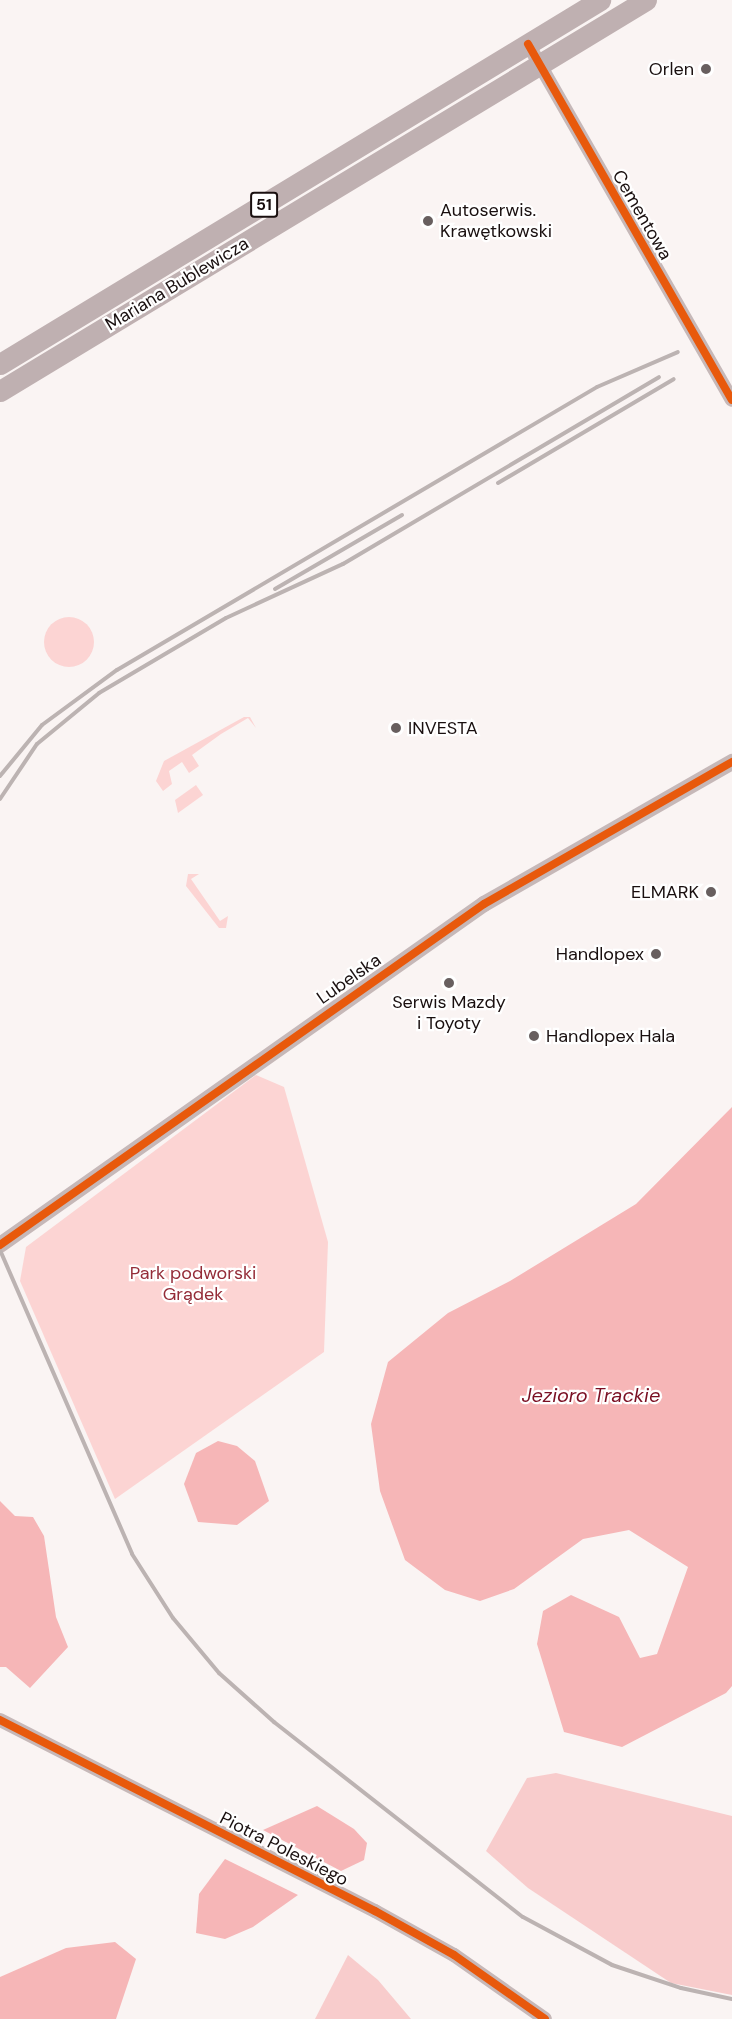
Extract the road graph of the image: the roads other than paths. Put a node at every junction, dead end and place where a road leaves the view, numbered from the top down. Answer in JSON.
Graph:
{"nodes":[{"id":1,"x":600,"y":0,"type":"edge"},
{"id":2,"x":646,"y":0,"type":"edge"},
{"id":3,"x":528,"y":44,"type":"junction"},
{"id":4,"x":540,"y":66,"type":"junction"},
{"id":5,"x":0,"y":364,"type":"edge"},
{"id":6,"x":0,"y":391,"type":"edge"},
{"id":7,"x":732,"y":400,"type":"edge"},
{"id":8,"x":732,"y":762,"type":"edge"},
{"id":9,"x":0,"y":1245,"type":"edge"},
{"id":10,"x":0,"y":1720,"type":"edge"},
{"id":11,"x":545,"y":2019,"type":"edge"}],
"edges":[{"from":1,"to":3,"type":"main road","number":"51"},
{"from":2,"to":4,"type":"main road","number":"51"},
{"from":3,"to":4,"type":"street","name":"Cementowa"},
{"from":3,"to":5,"type":"main road","name":"Mariana Bublewicza","number":"51"},
{"from":4,"to":6,"type":"main road","name":"Mariana Bublewicza","number":"51"},
{"from":4,"to":7,"type":"street","name":"Cementowa"},
{"from":8,"to":9,"type":"street","name":"Lubelska"},
{"from":10,"to":11,"type":"street","name":"Piotra Poleskiego"}]}
